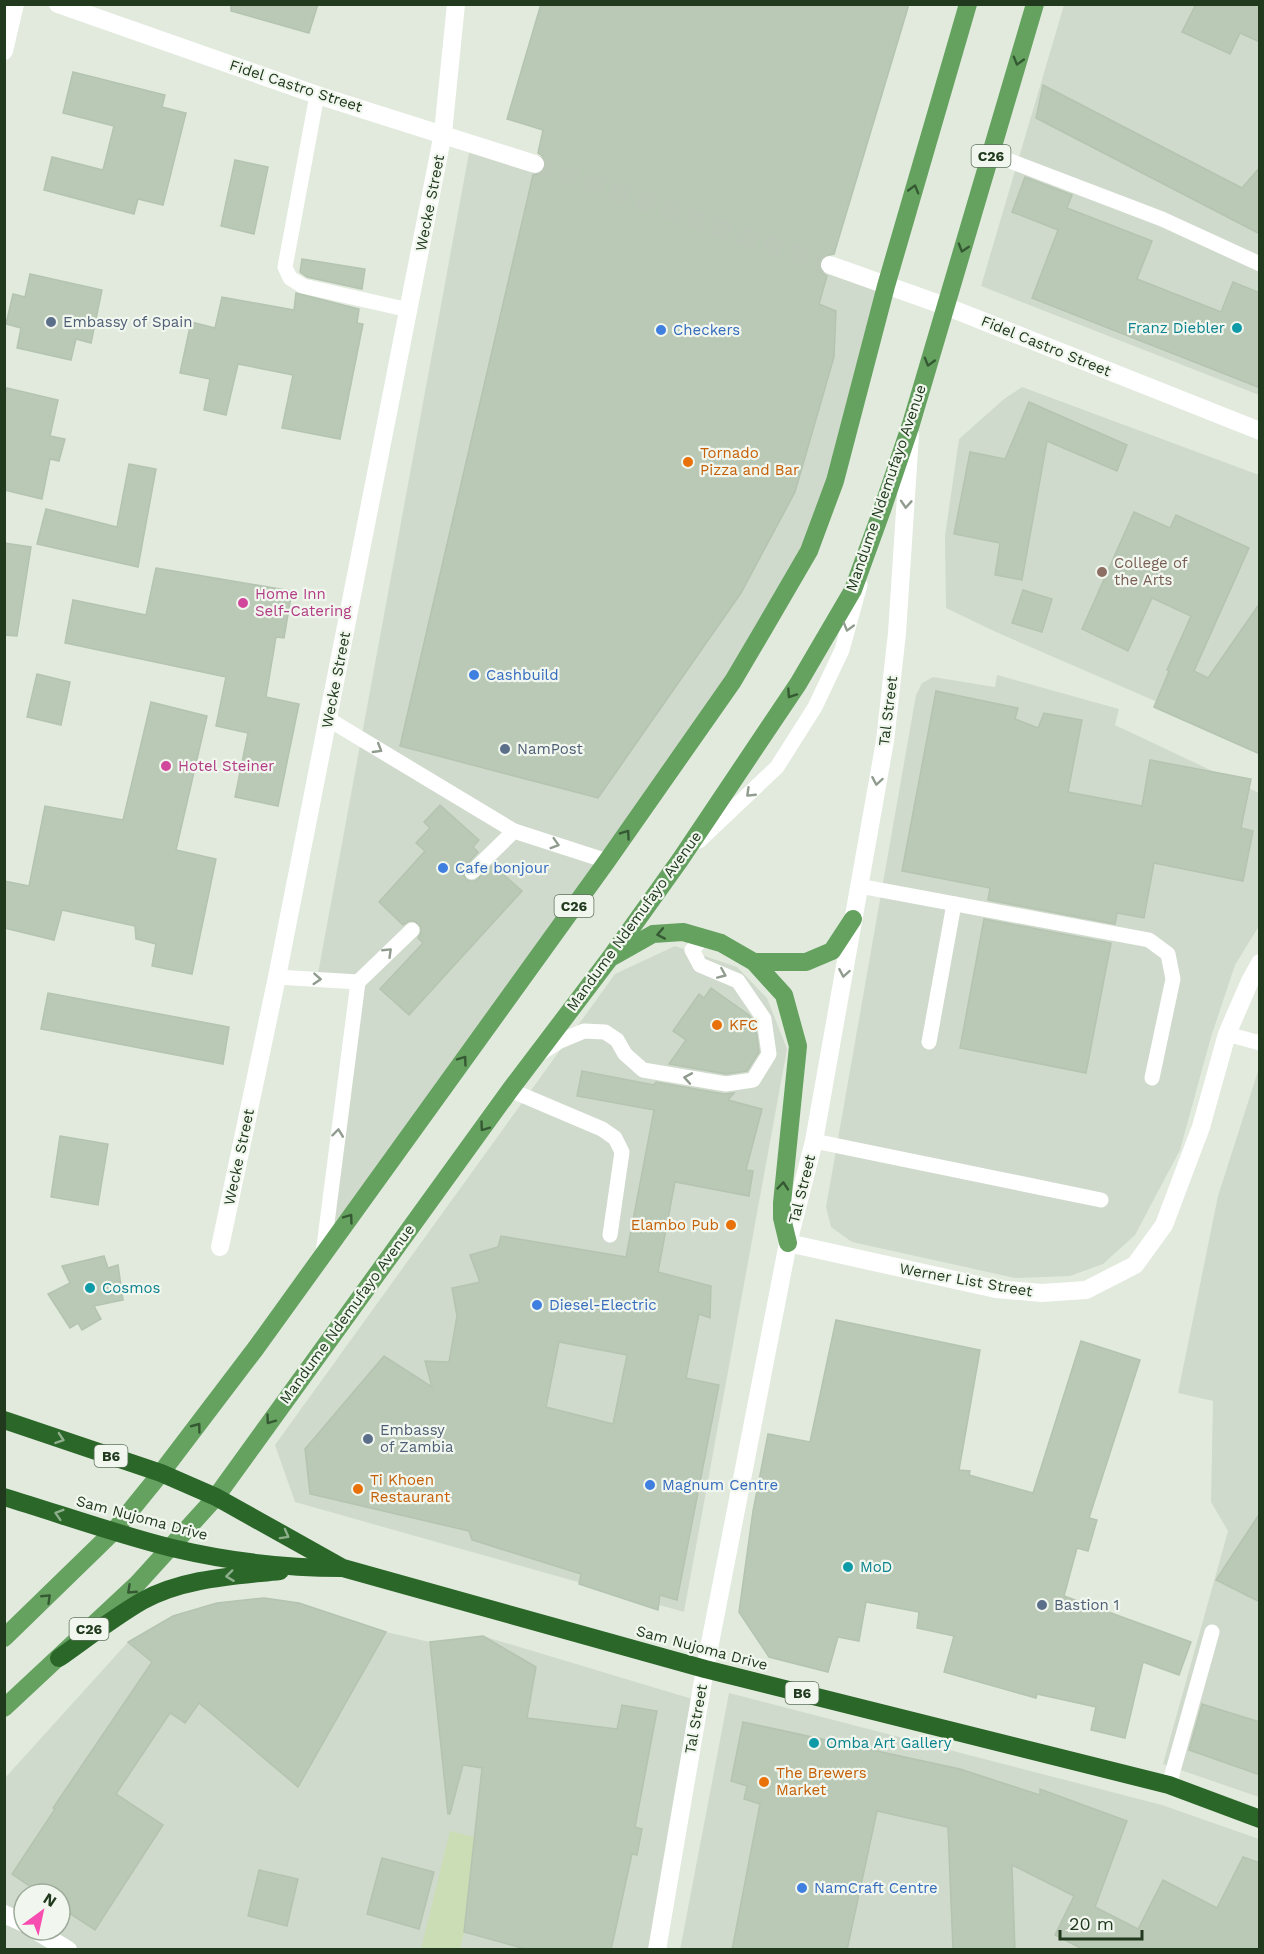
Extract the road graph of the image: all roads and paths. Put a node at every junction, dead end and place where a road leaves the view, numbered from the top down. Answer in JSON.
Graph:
{"nodes":[{"id":1,"x":15,"y":4,"type":"edge"},
{"id":2,"x":58,"y":4,"type":"edge"},
{"id":3,"x":456,"y":4,"type":"edge"},
{"id":4,"x":968,"y":4,"type":"edge"},
{"id":5,"x":1035,"y":4,"type":"edge"},
{"id":6,"x":4,"y":51,"type":"edge"},
{"id":7,"x":317,"y":95,"type":"junction"},
{"id":8,"x":443,"y":133,"type":"junction"},
{"id":9,"x":992,"y":154,"type":"junction"},
{"id":10,"x":535,"y":164,"type":"tunnel mouth"},
{"id":11,"x":1260,"y":264,"type":"edge"},
{"id":12,"x":830,"y":265,"type":"tunnel mouth"},
{"id":13,"x":886,"y":286,"type":"junction"},
{"id":14,"x":945,"y":306,"type":"junction"},
{"id":15,"x":409,"y":310,"type":"junction"},
{"id":16,"x":911,"y":424,"type":"junction"},
{"id":17,"x":1260,"y":431,"type":"edge"},
{"id":18,"x":882,"y":510,"type":"junction"},
{"id":19,"x":328,"y":719,"type":"junction"},
{"id":20,"x":514,"y":831,"type":"junction"},
{"id":21,"x":680,"y":860,"type":"junction"},
{"id":22,"x":607,"y":861,"type":"junction"},
{"id":23,"x":472,"y":872,"type":"dead end"},
{"id":24,"x":859,"y":886,"type":"junction"},
{"id":25,"x":954,"y":903,"type":"junction"},
{"id":26,"x":854,"y":919,"type":"junction"},
{"id":27,"x":412,"y":930,"type":"dead end"},
{"id":28,"x":704,"y":937,"type":"junction"},
{"id":29,"x":610,"y":958,"type":"junction"},
{"id":30,"x":754,"y":962,"type":"junction"},
{"id":31,"x":1260,"y":963,"type":"edge"},
{"id":32,"x":277,"y":977,"type":"junction"},
{"id":33,"x":358,"y":982,"type":"junction"},
{"id":34,"x":1227,"y":1034,"type":"junction"},
{"id":35,"x":929,"y":1042,"type":"dead end"},
{"id":36,"x":1260,"y":1043,"type":"edge"},
{"id":37,"x":538,"y":1056,"type":"junction"},
{"id":38,"x":1152,"y":1078,"type":"dead end"},
{"id":39,"x":510,"y":1090,"type":"junction"},
{"id":40,"x":814,"y":1141,"type":"junction"},
{"id":41,"x":1101,"y":1200,"type":"dead end"},
{"id":42,"x":610,"y":1235,"type":"dead end"},
{"id":43,"x":788,"y":1243,"type":"junction"},
{"id":44,"x":220,"y":1248,"type":"dead end"},
{"id":45,"x":323,"y":1254,"type":"junction"},
{"id":46,"x":4,"y":1420,"type":"edge"},
{"id":47,"x":161,"y":1473,"type":"junction"},
{"id":48,"x":4,"y":1497,"type":"edge"},
{"id":49,"x":216,"y":1497,"type":"junction"},
{"id":50,"x":114,"y":1531,"type":"junction"},
{"id":51,"x":172,"y":1548,"type":"junction"},
{"id":52,"x":309,"y":1568,"type":"junction"},
{"id":53,"x":343,"y":1568,"type":"junction"},
{"id":54,"x":1212,"y":1632,"type":"dead end"},
{"id":55,"x":4,"y":1638,"type":"edge"},
{"id":56,"x":58,"y":1658,"type":"junction"},
{"id":57,"x":705,"y":1669,"type":"junction"},
{"id":58,"x":4,"y":1708,"type":"edge"},
{"id":59,"x":1169,"y":1785,"type":"junction"},
{"id":60,"x":1260,"y":1819,"type":"edge"},
{"id":61,"x":55,"y":1942,"type":"edge"},
{"id":62,"x":68,"y":1950,"type":"edge"},
{"id":63,"x":657,"y":1950,"type":"edge"}],
"edges":[{"from":1,"to":6,"type":"street"},
{"from":2,"to":7,"type":"street","name":"Fidel Castro Street"},
{"from":3,"to":8,"type":"street","name":"Wecke Street"},
{"from":13,"to":4,"type":"main road","number":"C26","one_way":true},
{"from":5,"to":9,"type":"main road","name":"Mandume Ndemufayo Avenue","number":"C26","one_way":true},
{"from":7,"to":8,"type":"street","name":"Fidel Castro Street"},
{"from":7,"to":15,"type":"lane"},
{"from":8,"to":10,"type":"street","name":"Fidel Castro Street"},
{"from":8,"to":15,"type":"street","name":"Wecke Street"},
{"from":9,"to":11,"type":"lane"},
{"from":9,"to":14,"type":"main road","name":"Mandume Ndemufayo Avenue","number":"C26","one_way":true},
{"from":12,"to":13,"type":"street","name":"Fidel Castro Street"},
{"from":13,"to":14,"type":"street","name":"Fidel Castro Street"},
{"from":22,"to":13,"type":"main road","number":"C26","one_way":true},
{"from":14,"to":16,"type":"main road","name":"Mandume Ndemufayo Avenue","number":"C26","one_way":true},
{"from":14,"to":17,"type":"street","name":"Fidel Castro Street"},
{"from":15,"to":19,"type":"street","name":"Wecke Street"},
{"from":16,"to":18,"type":"main road","name":"Mandume Ndemufayo Avenue","number":"C26"},
{"from":16,"to":24,"type":"street","name":"Tal Street","one_way":true},
{"from":18,"to":21,"type":"main road","name":"Mandume Ndemufayo Avenue","number":"C26","one_way":true},
{"from":18,"to":21,"type":"lane","one_way":true},
{"from":19,"to":20,"type":"lane","one_way":true},
{"from":19,"to":32,"type":"street","name":"Wecke Street"},
{"from":20,"to":22,"type":"lane","one_way":true},
{"from":20,"to":23,"type":"lane"},
{"from":21,"to":29,"type":"main road","name":"Mandume Ndemufayo Avenue","number":"C26"},
{"from":45,"to":22,"type":"main road","number":"C26","one_way":true},
{"from":24,"to":25,"type":"lane"},
{"from":24,"to":26,"type":"street","name":"Tal Street"},
{"from":25,"to":35,"type":"lane"},
{"from":25,"to":38,"type":"lane"},
{"from":26,"to":30,"type":"main road"},
{"from":26,"to":40,"type":"street","name":"Tal Street","one_way":true},
{"from":33,"to":27,"type":"lane","one_way":true},
{"from":28,"to":29,"type":"main road","one_way":true},
{"from":28,"to":30,"type":"main road"},
{"from":28,"to":37,"type":"lane","one_way":true},
{"from":29,"to":37,"type":"main road","name":"Mandume Ndemufayo Avenue","number":"C26"},
{"from":43,"to":30,"type":"main road","one_way":true},
{"from":31,"to":34,"type":"street","name":"Werner List Street"},
{"from":32,"to":33,"type":"lane","one_way":true},
{"from":32,"to":44,"type":"street","name":"Wecke Street"},
{"from":45,"to":33,"type":"lane","one_way":true},
{"from":34,"to":36,"type":"lane"},
{"from":34,"to":43,"type":"street","name":"Werner List Street"},
{"from":37,"to":39,"type":"main road","name":"Mandume Ndemufayo Avenue","number":"C26"},
{"from":39,"to":42,"type":"lane"},
{"from":39,"to":49,"type":"main road","name":"Mandume Ndemufayo Avenue","number":"C26","one_way":true},
{"from":40,"to":41,"type":"lane"},
{"from":40,"to":43,"type":"street","name":"Tal Street"},
{"from":43,"to":57,"type":"street","name":"Tal Street"},
{"from":47,"to":45,"type":"main road","number":"C26","one_way":true},
{"from":46,"to":47,"type":"highway","name":"Sam Nujoma Drive","number":"B6","one_way":true},
{"from":47,"to":49,"type":"highway","name":"Sam Nujoma Drive","number":"B6"},
{"from":47,"to":50,"type":"main road","number":"C26"},
{"from":50,"to":48,"type":"highway","name":"Sam Nujoma Drive","number":"B6","one_way":true},
{"from":49,"to":51,"type":"main road","name":"Mandume Ndemufayo Avenue","number":"C26"},
{"from":49,"to":53,"type":"highway","name":"Sam Nujoma Drive","number":"B6","one_way":true},
{"from":50,"to":51,"type":"highway","name":"Sam Nujoma Drive","number":"B6"},
{"from":55,"to":50,"type":"main road","number":"C26","one_way":true},
{"from":51,"to":52,"type":"highway","name":"Sam Nujoma Drive","number":"B6"},
{"from":51,"to":56,"type":"main road","name":"Mandume Ndemufayo Avenue","number":"C26","one_way":true},
{"from":52,"to":53,"type":"highway","name":"Sam Nujoma Drive","number":"B6"},
{"from":52,"to":56,"type":"highway","one_way":true},
{"from":53,"to":57,"type":"highway","name":"Sam Nujoma Drive","number":"B6"},
{"from":54,"to":59,"type":"lane"},
{"from":56,"to":58,"type":"main road","name":"Mandume Ndemufayo Avenue","number":"C26"},
{"from":57,"to":59,"type":"highway","name":"Sam Nujoma Drive","number":"B6"},
{"from":57,"to":63,"type":"street","name":"Tal Street"},
{"from":59,"to":60,"type":"highway","name":"Sam Nujoma Drive","number":"B6"},
{"from":61,"to":62,"type":"street"}]}
